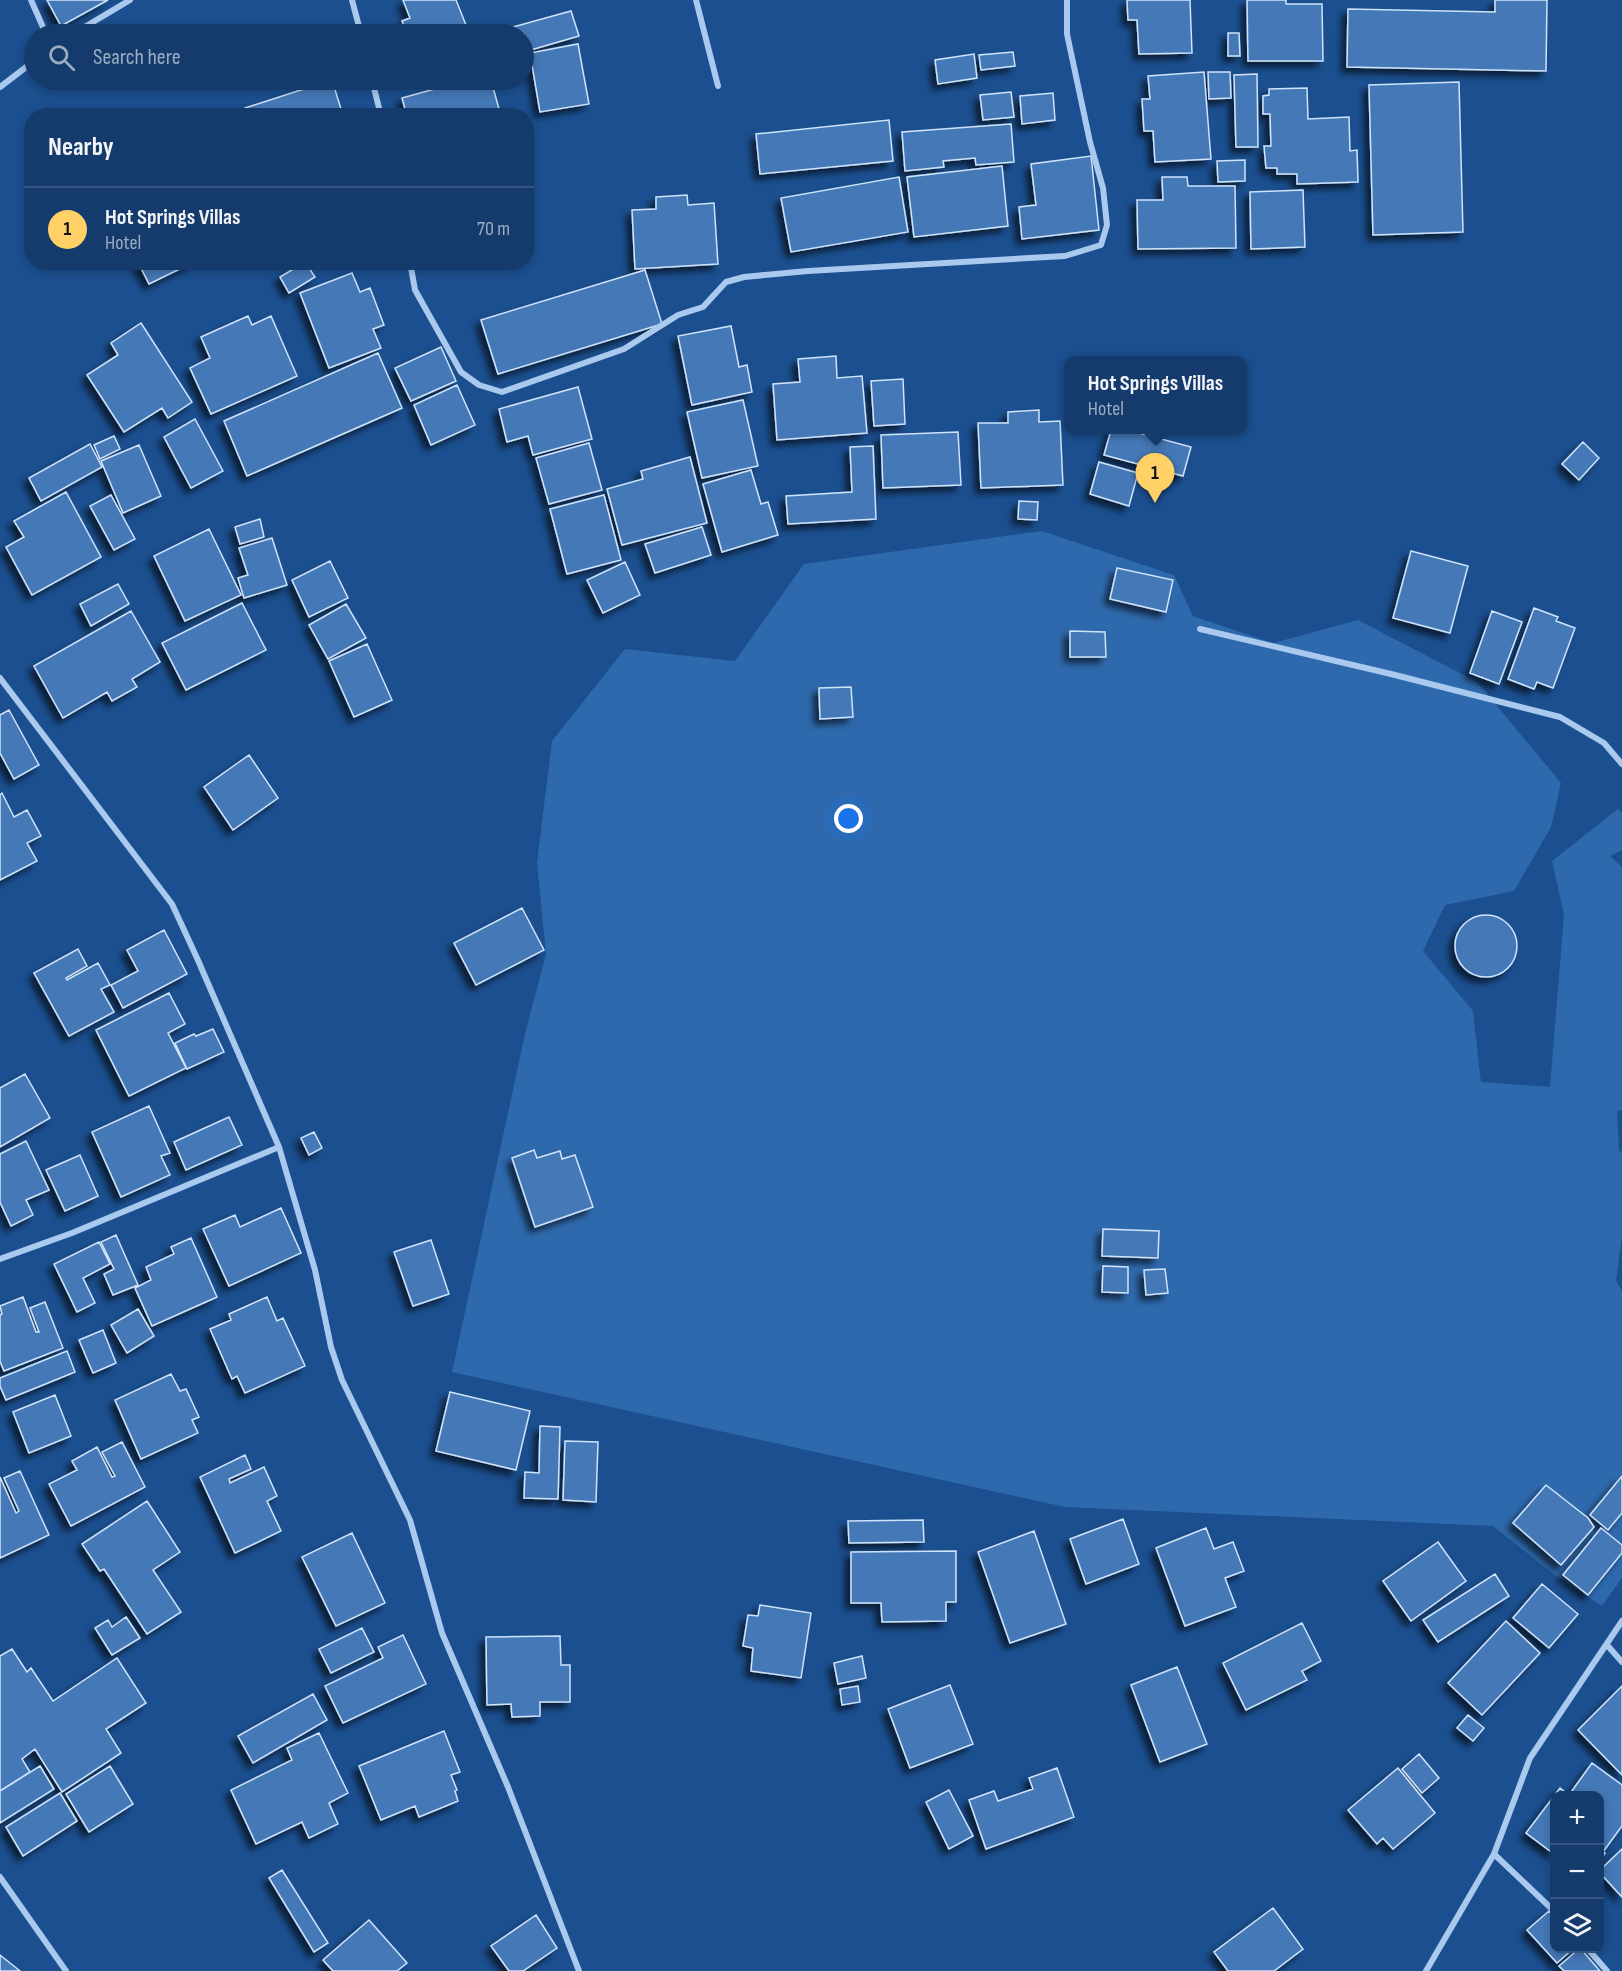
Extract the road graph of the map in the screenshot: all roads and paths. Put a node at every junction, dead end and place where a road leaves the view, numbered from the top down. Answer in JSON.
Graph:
{"nodes":[{"id":1,"x":31,"y":0,"type":"edge"},
{"id":2,"x":130,"y":0,"type":"edge"},
{"id":3,"x":352,"y":0,"type":"edge"},
{"id":4,"x":696,"y":0,"type":"edge"},
{"id":5,"x":1067,"y":0,"type":"edge"},
{"id":6,"x":42,"y":24,"type":"edge"},
{"id":7,"x":90,"y":24,"type":"edge"},
{"id":8,"x":358,"y":24,"type":"edge"},
{"id":9,"x":24,"y":69,"type":"edge"},
{"id":10,"x":718,"y":86,"type":"dead end"},
{"id":11,"x":0,"y":87,"type":"edge"},
{"id":12,"x":374,"y":90,"type":"edge"},
{"id":13,"x":379,"y":108,"type":"edge"},
{"id":14,"x":412,"y":270,"type":"edge"},
{"id":15,"x":1200,"y":629,"type":"dead end"},
{"id":16,"x":0,"y":678,"type":"edge"},
{"id":17,"x":4,"y":690,"type":"edge"},
{"id":18,"x":1622,"y":764,"type":"edge"},
{"id":19,"x":279,"y":1147,"type":"junction"},
{"id":20,"x":0,"y":1259,"type":"edge"},
{"id":21,"x":1622,"y":1621,"type":"edge"},
{"id":22,"x":1607,"y":1645,"type":"junction"},
{"id":23,"x":1622,"y":1662,"type":"edge"},
{"id":24,"x":1494,"y":1854,"type":"junction"},
{"id":25,"x":0,"y":1877,"type":"edge"},
{"id":26,"x":1550,"y":1907,"type":"edge"},
{"id":27,"x":1591,"y":1953,"type":"edge"},
{"id":28,"x":66,"y":1971,"type":"edge"},
{"id":29,"x":579,"y":1971,"type":"edge"},
{"id":30,"x":1426,"y":1971,"type":"edge"},
{"id":31,"x":1607,"y":1971,"type":"edge"}],
"edges":[{"from":1,"to":6,"type":"street"},
{"from":2,"to":7,"type":"street"},
{"from":3,"to":8,"type":"street"},
{"from":4,"to":10,"type":"street"},
{"from":5,"to":14,"type":"street"},
{"from":9,"to":11,"type":"street"},
{"from":12,"to":13,"type":"street"},
{"from":15,"to":18,"type":"street"},
{"from":16,"to":17,"type":"street"},
{"from":17,"to":19,"type":"street"},
{"from":19,"to":20,"type":"street"},
{"from":19,"to":29,"type":"street"},
{"from":21,"to":22,"type":"street"},
{"from":22,"to":23,"type":"street"},
{"from":22,"to":24,"type":"street"},
{"from":24,"to":26,"type":"street"},
{"from":24,"to":30,"type":"street"},
{"from":25,"to":28,"type":"street"},
{"from":27,"to":31,"type":"street"}]}
